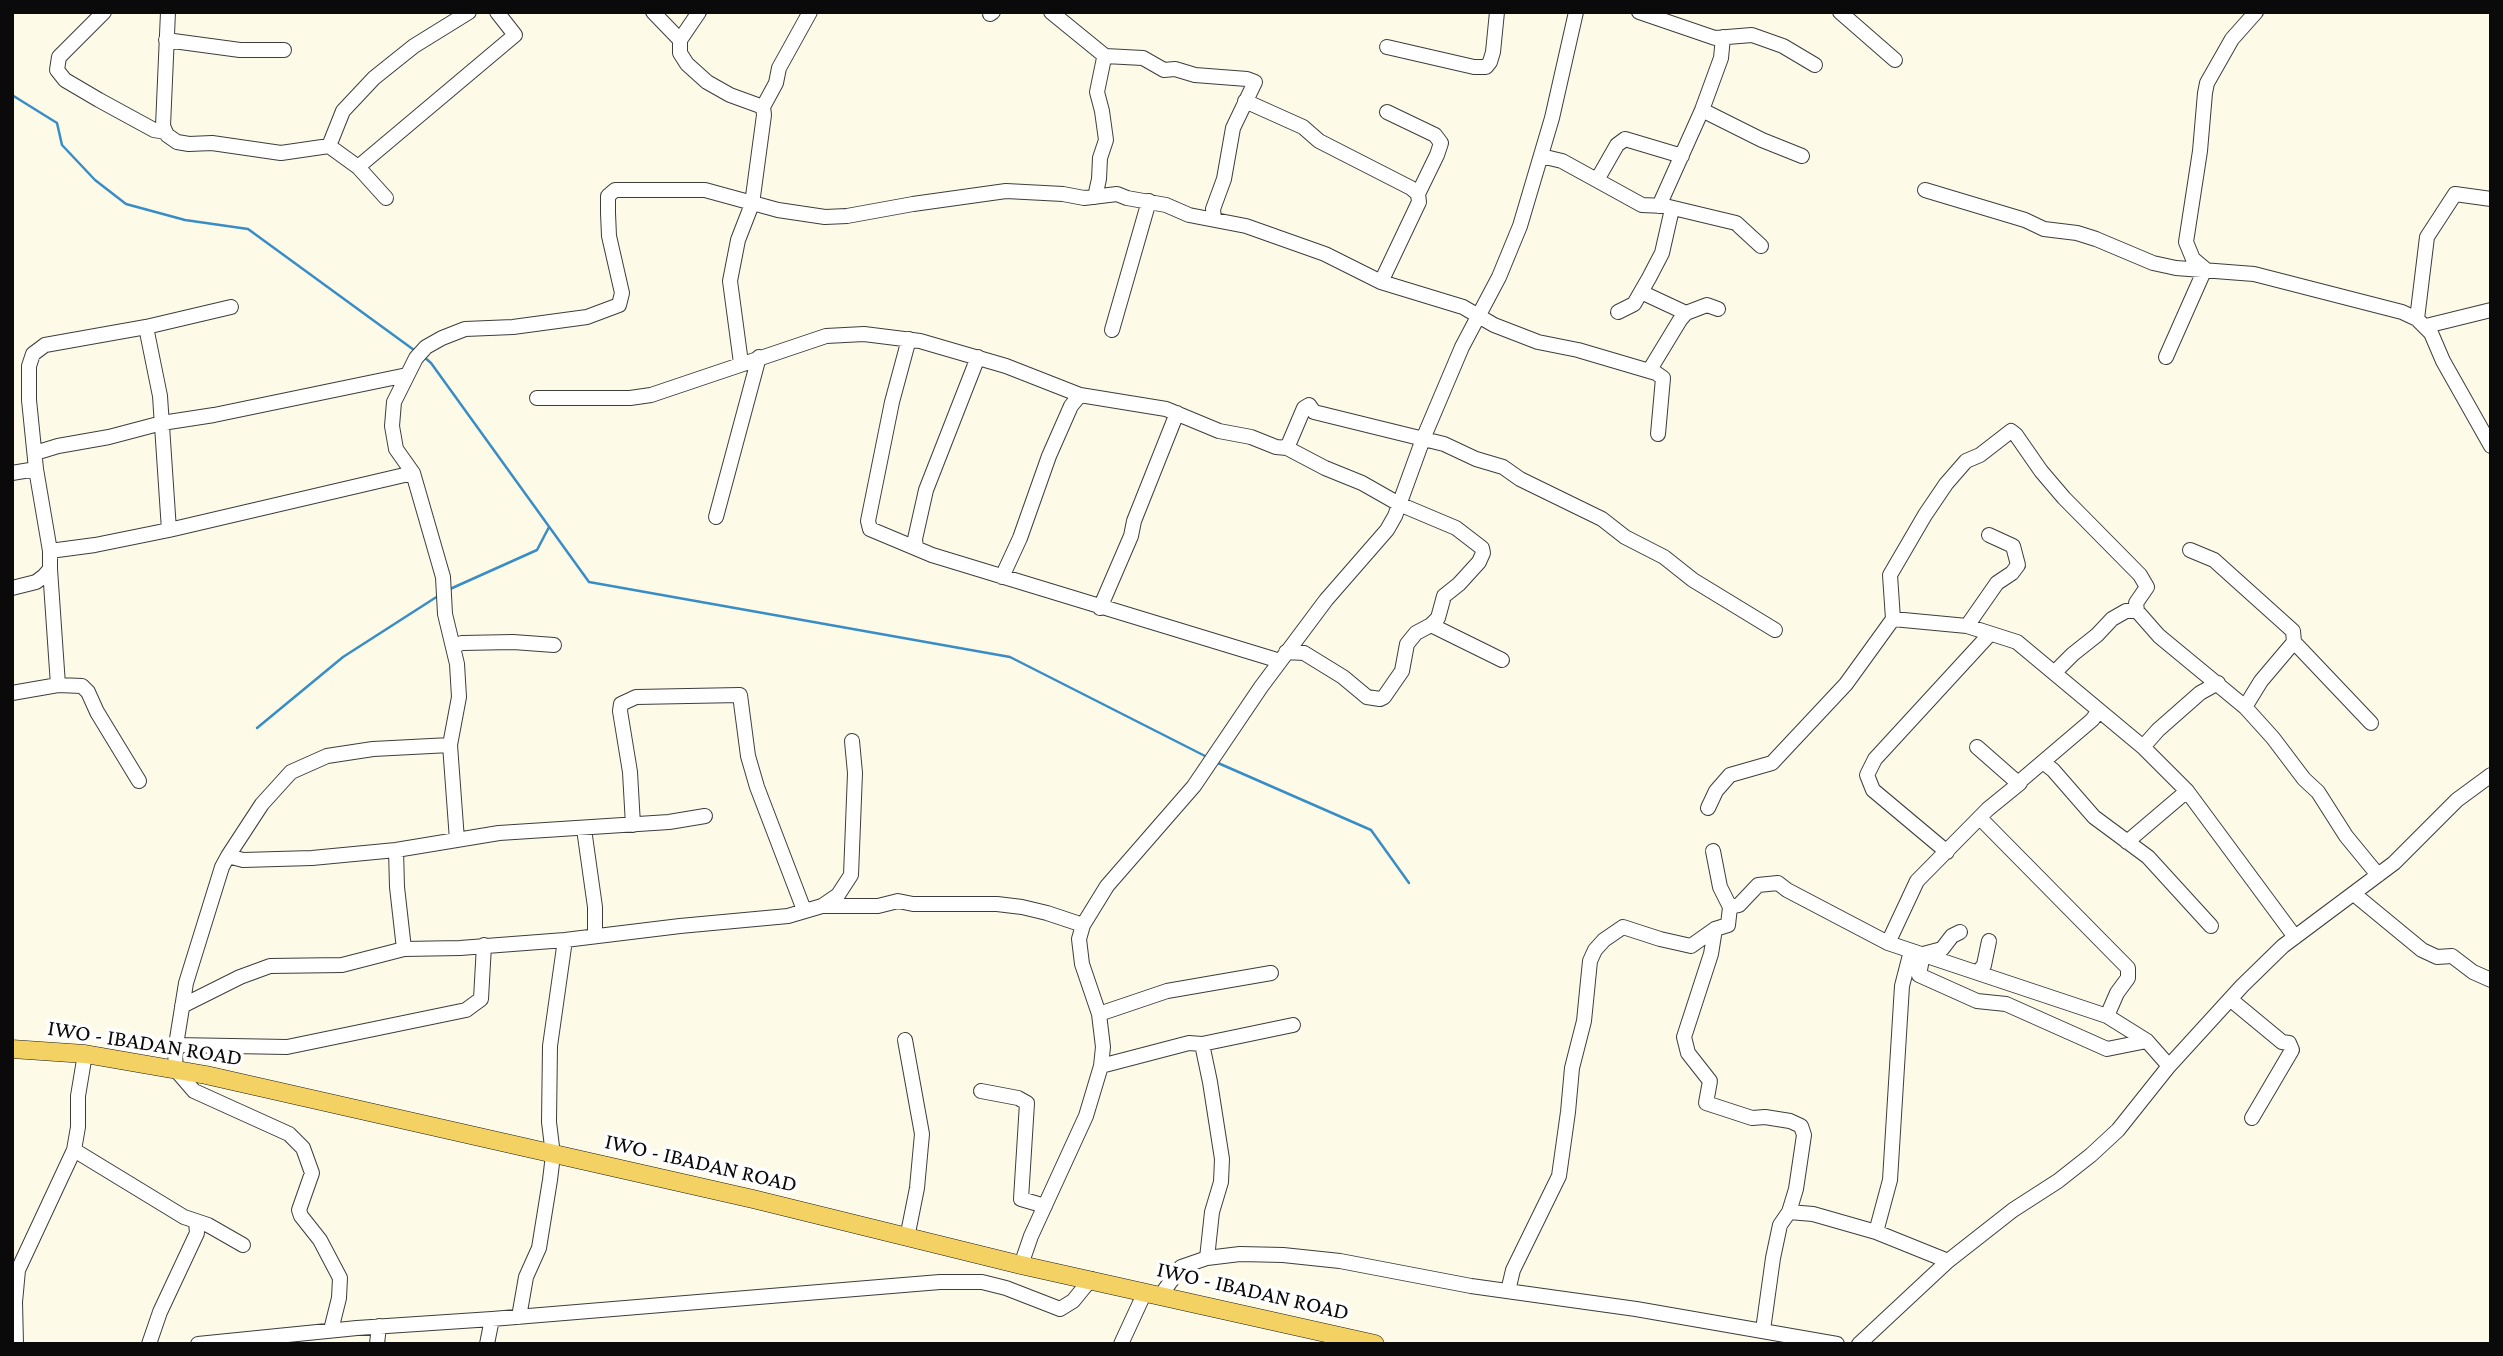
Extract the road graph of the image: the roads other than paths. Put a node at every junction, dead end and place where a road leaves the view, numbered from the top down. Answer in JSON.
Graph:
{"nodes":[{"id":1,"x":104,"y":12,"type":"edge"},
{"id":2,"x":168,"y":12,"type":"edge"},
{"id":3,"x":469,"y":12,"type":"edge"},
{"id":4,"x":497,"y":12,"type":"edge"},
{"id":5,"x":653,"y":12,"type":"edge"},
{"id":6,"x":699,"y":12,"type":"edge"},
{"id":7,"x":810,"y":12,"type":"edge"},
{"id":8,"x":1051,"y":12,"type":"edge"},
{"id":9,"x":1497,"y":12,"type":"edge"},
{"id":10,"x":1576,"y":12,"type":"edge"},
{"id":11,"x":1639,"y":12,"type":"edge"},
{"id":12,"x":1840,"y":12,"type":"edge"},
{"id":13,"x":2256,"y":12,"type":"edge"},
{"id":14,"x":1723,"y":37,"type":"junction"},
{"id":15,"x":166,"y":40,"type":"junction"},
{"id":16,"x":680,"y":40,"type":"junction"},
{"id":17,"x":1387,"y":47,"type":"dead end"},
{"id":18,"x":284,"y":50,"type":"dead end"},
{"id":19,"x":1105,"y":55,"type":"junction"},
{"id":20,"x":1895,"y":60,"type":"dead end"},
{"id":21,"x":1815,"y":65,"type":"dead end"},
{"id":22,"x":1245,"y":101,"type":"junction"},
{"id":23,"x":763,"y":107,"type":"junction"},
{"id":24,"x":1702,"y":110,"type":"junction"},
{"id":25,"x":1387,"y":112,"type":"dead end"},
{"id":26,"x":165,"y":132,"type":"junction"},
{"id":27,"x":330,"y":146,"type":"junction"},
{"id":28,"x":1541,"y":156,"type":"junction"},
{"id":29,"x":1682,"y":156,"type":"junction"},
{"id":30,"x":1802,"y":156,"type":"dead end"},
{"id":31,"x":358,"y":167,"type":"junction"},
{"id":32,"x":1597,"y":180,"type":"junction"},
{"id":33,"x":1925,"y":190,"type":"dead end"},
{"id":34,"x":1418,"y":194,"type":"junction"},
{"id":35,"x":1095,"y":197,"type":"junction"},
{"id":36,"x":386,"y":198,"type":"dead end"},
{"id":37,"x":2491,"y":200,"type":"edge"},
{"id":38,"x":1149,"y":201,"type":"junction"},
{"id":39,"x":752,"y":204,"type":"junction"},
{"id":40,"x":1666,"y":208,"type":"junction"},
{"id":41,"x":1214,"y":219,"type":"junction"},
{"id":42,"x":1761,"y":246,"type":"dead end"},
{"id":43,"x":2205,"y":269,"type":"junction"},
{"id":44,"x":1381,"y":282,"type":"junction"},
{"id":45,"x":1642,"y":292,"type":"junction"},
{"id":46,"x":231,"y":307,"type":"dead end"},
{"id":47,"x":1718,"y":309,"type":"dead end"},
{"id":48,"x":2491,"y":310,"type":"edge"},
{"id":49,"x":1618,"y":312,"type":"dead end"},
{"id":50,"x":1686,"y":313,"type":"junction"},
{"id":51,"x":1479,"y":315,"type":"junction"},
{"id":52,"x":2422,"y":323,"type":"junction"},
{"id":53,"x":146,"y":327,"type":"junction"},
{"id":54,"x":1112,"y":330,"type":"dead end"},
{"id":55,"x":909,"y":339,"type":"junction"},
{"id":56,"x":759,"y":357,"type":"junction"},
{"id":57,"x":978,"y":357,"type":"junction"},
{"id":58,"x":2166,"y":357,"type":"dead end"},
{"id":59,"x":741,"y":363,"type":"junction"},
{"id":60,"x":1649,"y":371,"type":"junction"},
{"id":61,"x":407,"y":375,"type":"junction"},
{"id":62,"x":1080,"y":395,"type":"junction"},
{"id":63,"x":537,"y":398,"type":"dead end"},
{"id":64,"x":1177,"y":413,"type":"junction"},
{"id":65,"x":162,"y":423,"type":"junction"},
{"id":66,"x":1658,"y":434,"type":"dead end"},
{"id":67,"x":1423,"y":439,"type":"junction"},
{"id":68,"x":2491,"y":446,"type":"edge"},
{"id":69,"x":1287,"y":448,"type":"junction"},
{"id":70,"x":35,"y":453,"type":"junction"},
{"id":71,"x":36,"y":469,"type":"junction"},
{"id":72,"x":12,"y":473,"type":"edge"},
{"id":73,"x":413,"y":473,"type":"junction"},
{"id":74,"x":1399,"y":505,"type":"junction"},
{"id":75,"x":716,"y":517,"type":"dead end"},
{"id":76,"x":169,"y":530,"type":"junction"},
{"id":77,"x":1989,"y":535,"type":"dead end"},
{"id":78,"x":916,"y":548,"type":"junction"},
{"id":79,"x":2190,"y":550,"type":"dead end"},
{"id":80,"x":50,"y":551,"type":"junction"},
{"id":81,"x":50,"y":569,"type":"junction"},
{"id":82,"x":1002,"y":577,"type":"junction"},
{"id":83,"x":12,"y":588,"type":"edge"},
{"id":84,"x":1100,"y":608,"type":"junction"},
{"id":85,"x":2137,"y":611,"type":"junction"},
{"id":86,"x":1893,"y":619,"type":"junction"},
{"id":87,"x":1431,"y":625,"type":"junction"},
{"id":88,"x":1967,"y":626,"type":"junction"},
{"id":89,"x":1775,"y":630,"type":"dead end"},
{"id":90,"x":1989,"y":635,"type":"junction"},
{"id":91,"x":2294,"y":642,"type":"junction"},
{"id":92,"x":554,"y":645,"type":"dead end"},
{"id":93,"x":453,"y":646,"type":"junction"},
{"id":94,"x":1283,"y":657,"type":"junction"},
{"id":95,"x":1502,"y":660,"type":"dead end"},
{"id":96,"x":2054,"y":673,"type":"junction"},
{"id":97,"x":2218,"y":683,"type":"junction"},
{"id":98,"x":58,"y":685,"type":"junction"},
{"id":99,"x":12,"y":693,"type":"edge"},
{"id":100,"x":2245,"y":707,"type":"junction"},
{"id":101,"x":2098,"y":712,"type":"junction"},
{"id":102,"x":2371,"y":723,"type":"dead end"},
{"id":103,"x":852,"y":741,"type":"dead end"},
{"id":104,"x":450,"y":746,"type":"junction"},
{"id":105,"x":1977,"y":747,"type":"dead end"},
{"id":106,"x":2143,"y":747,"type":"junction"},
{"id":107,"x":2044,"y":762,"type":"junction"},
{"id":108,"x":2491,"y":775,"type":"edge"},
{"id":109,"x":139,"y":781,"type":"dead end"},
{"id":110,"x":2020,"y":783,"type":"junction"},
{"id":111,"x":2187,"y":791,"type":"junction"},
{"id":112,"x":1708,"y":808,"type":"dead end"},
{"id":113,"x":705,"y":816,"type":"dead end"},
{"id":114,"x":1980,"y":818,"type":"junction"},
{"id":115,"x":633,"y":825,"type":"junction"},
{"id":116,"x":584,"y":829,"type":"junction"},
{"id":117,"x":457,"y":841,"type":"junction"},
{"id":118,"x":2127,"y":842,"type":"junction"},
{"id":119,"x":396,"y":850,"type":"junction"},
{"id":120,"x":1713,"y":851,"type":"dead end"},
{"id":121,"x":1947,"y":852,"type":"junction"},
{"id":122,"x":228,"y":856,"type":"junction"},
{"id":123,"x":2378,"y":875,"type":"junction"},
{"id":124,"x":2354,"y":894,"type":"junction"},
{"id":125,"x":822,"y":906,"type":"junction"},
{"id":126,"x":1730,"y":907,"type":"junction"},
{"id":127,"x":804,"y":910,"type":"junction"},
{"id":128,"x":1083,"y":925,"type":"junction"},
{"id":129,"x":2211,"y":926,"type":"dead end"},
{"id":130,"x":1715,"y":929,"type":"junction"},
{"id":131,"x":1960,"y":932,"type":"dead end"},
{"id":132,"x":594,"y":936,"type":"junction"},
{"id":133,"x":2295,"y":937,"type":"junction"},
{"id":134,"x":565,"y":940,"type":"junction"},
{"id":135,"x":1989,"y":941,"type":"dead end"},
{"id":136,"x":1888,"y":943,"type":"junction"},
{"id":137,"x":484,"y":945,"type":"junction"},
{"id":138,"x":404,"y":949,"type":"junction"},
{"id":139,"x":1917,"y":953,"type":"junction"},
{"id":140,"x":1978,"y":972,"type":"junction"},
{"id":141,"x":1271,"y":973,"type":"dead end"},
{"id":142,"x":2491,"y":980,"type":"edge"},
{"id":143,"x":2230,"y":999,"type":"junction"},
{"id":144,"x":182,"y":1006,"type":"junction"},
{"id":145,"x":1099,"y":1014,"type":"junction"},
{"id":146,"x":2107,"y":1016,"type":"junction"},
{"id":147,"x":1293,"y":1025,"type":"dead end"},
{"id":148,"x":905,"y":1040,"type":"dead end"},
{"id":149,"x":2147,"y":1041,"type":"junction"},
{"id":150,"x":1202,"y":1044,"type":"junction"},
{"id":151,"x":176,"y":1045,"type":"junction"},
{"id":152,"x":12,"y":1049,"type":"edge"},
{"id":153,"x":85,"y":1054,"type":"junction"},
{"id":154,"x":1101,"y":1066,"type":"junction"},
{"id":155,"x":2169,"y":1066,"type":"junction"},
{"id":156,"x":175,"y":1069,"type":"junction"},
{"id":157,"x":981,"y":1091,"type":"dead end"},
{"id":158,"x":2252,"y":1118,"type":"dead end"},
{"id":159,"x":74,"y":1150,"type":"junction"},
{"id":160,"x":554,"y":1155,"type":"junction"},
{"id":161,"x":1045,"y":1206,"type":"junction"},
{"id":162,"x":1789,"y":1212,"type":"junction"},
{"id":163,"x":196,"y":1222,"type":"junction"},
{"id":164,"x":1876,"y":1233,"type":"junction"},
{"id":165,"x":907,"y":1238,"type":"junction"},
{"id":166,"x":243,"y":1244,"type":"dead end"},
{"id":167,"x":1207,"y":1258,"type":"junction"},
{"id":168,"x":1948,"y":1261,"type":"junction"},
{"id":169,"x":1021,"y":1265,"type":"junction"},
{"id":170,"x":1091,"y":1279,"type":"junction"},
{"id":171,"x":1508,"y":1291,"type":"junction"},
{"id":172,"x":1153,"y":1293,"type":"junction"},
{"id":173,"x":519,"y":1317,"type":"junction"},
{"id":174,"x":492,"y":1319,"type":"junction"},
{"id":175,"x":379,"y":1326,"type":"junction"},
{"id":176,"x":331,"y":1330,"type":"junction"},
{"id":177,"x":1763,"y":1330,"type":"junction"},
{"id":178,"x":16,"y":1344,"type":"edge"},
{"id":179,"x":149,"y":1344,"type":"edge"},
{"id":180,"x":199,"y":1344,"type":"edge"},
{"id":181,"x":377,"y":1344,"type":"edge"},
{"id":182,"x":487,"y":1344,"type":"edge"},
{"id":183,"x":1121,"y":1344,"type":"edge"},
{"id":184,"x":1376,"y":1344,"type":"edge"},
{"id":185,"x":1837,"y":1344,"type":"edge"},
{"id":186,"x":1859,"y":1344,"type":"edge"}],
"edges":[{"from":1,"to":26,"type":"street"},
{"from":2,"to":15,"type":"street"},
{"from":3,"to":27,"type":"street"},
{"from":4,"to":31,"type":"street"},
{"from":5,"to":16,"type":"street"},
{"from":6,"to":16,"type":"street"},
{"from":7,"to":23,"type":"street"},
{"from":8,"to":19,"type":"street"},
{"from":9,"to":17,"type":"street"},
{"from":10,"to":28,"type":"street"},
{"from":11,"to":14,"type":"street"},
{"from":12,"to":20,"type":"street"},
{"from":13,"to":43,"type":"street"},
{"from":14,"to":21,"type":"street"},
{"from":14,"to":24,"type":"street"},
{"from":15,"to":18,"type":"street"},
{"from":15,"to":26,"type":"street"},
{"from":16,"to":23,"type":"street"},
{"from":19,"to":22,"type":"street"},
{"from":19,"to":35,"type":"street"},
{"from":22,"to":34,"type":"street"},
{"from":22,"to":41,"type":"street"},
{"from":23,"to":39,"type":"street"},
{"from":24,"to":29,"type":"street"},
{"from":24,"to":30,"type":"street"},
{"from":25,"to":34,"type":"street"},
{"from":26,"to":27,"type":"street"},
{"from":27,"to":31,"type":"street"},
{"from":28,"to":32,"type":"street"},
{"from":28,"to":51,"type":"street"},
{"from":29,"to":32,"type":"street"},
{"from":29,"to":40,"type":"street"},
{"from":31,"to":36,"type":"street"},
{"from":32,"to":40,"type":"street"},
{"from":33,"to":43,"type":"street"},
{"from":34,"to":44,"type":"street"},
{"from":35,"to":38,"type":"street"},
{"from":35,"to":39,"type":"street"},
{"from":37,"to":52,"type":"street"},
{"from":38,"to":41,"type":"street"},
{"from":38,"to":54,"type":"street"},
{"from":39,"to":59,"type":"street"},
{"from":39,"to":61,"type":"street"},
{"from":40,"to":42,"type":"street"},
{"from":40,"to":45,"type":"street"},
{"from":41,"to":44,"type":"street"},
{"from":43,"to":52,"type":"street"},
{"from":43,"to":58,"type":"street"},
{"from":44,"to":51,"type":"street"},
{"from":45,"to":49,"type":"street"},
{"from":45,"to":50,"type":"street"},
{"from":46,"to":53,"type":"street"},
{"from":47,"to":50,"type":"street"},
{"from":48,"to":52,"type":"street"},
{"from":50,"to":60,"type":"street"},
{"from":51,"to":60,"type":"street"},
{"from":51,"to":67,"type":"street"},
{"from":52,"to":68,"type":"street"},
{"from":53,"to":65,"type":"street"},
{"from":53,"to":70,"type":"street"},
{"from":55,"to":56,"type":"street"},
{"from":55,"to":57,"type":"street"},
{"from":55,"to":78,"type":"street"},
{"from":56,"to":59,"type":"street"},
{"from":56,"to":75,"type":"street"},
{"from":57,"to":62,"type":"street"},
{"from":57,"to":78,"type":"street"},
{"from":59,"to":63,"type":"street"},
{"from":60,"to":66,"type":"street"},
{"from":61,"to":65,"type":"street"},
{"from":61,"to":73,"type":"street"},
{"from":62,"to":64,"type":"street"},
{"from":62,"to":82,"type":"street"},
{"from":64,"to":69,"type":"street"},
{"from":64,"to":84,"type":"street"},
{"from":65,"to":70,"type":"street"},
{"from":65,"to":76,"type":"street"},
{"from":67,"to":69,"type":"street"},
{"from":67,"to":74,"type":"street"},
{"from":67,"to":89,"type":"street"},
{"from":69,"to":74,"type":"street"},
{"from":70,"to":71,"type":"street"},
{"from":71,"to":72,"type":"street"},
{"from":71,"to":80,"type":"street"},
{"from":73,"to":76,"type":"street"},
{"from":73,"to":93,"type":"street"},
{"from":74,"to":87,"type":"street"},
{"from":74,"to":94,"type":"street"},
{"from":76,"to":80,"type":"street"},
{"from":77,"to":88,"type":"street"},
{"from":78,"to":82,"type":"street"},
{"from":79,"to":91,"type":"street"},
{"from":80,"to":81,"type":"street"},
{"from":81,"to":83,"type":"street"},
{"from":81,"to":98,"type":"street"},
{"from":82,"to":84,"type":"street"},
{"from":84,"to":94,"type":"street"},
{"from":85,"to":86,"type":"street"},
{"from":85,"to":96,"type":"street"},
{"from":85,"to":97,"type":"street"},
{"from":86,"to":88,"type":"street"},
{"from":86,"to":112,"type":"street"},
{"from":87,"to":94,"type":"street"},
{"from":87,"to":95,"type":"street"},
{"from":88,"to":90,"type":"street"},
{"from":90,"to":96,"type":"street"},
{"from":90,"to":121,"type":"street"},
{"from":91,"to":100,"type":"street"},
{"from":91,"to":102,"type":"street"},
{"from":92,"to":93,"type":"street"},
{"from":93,"to":104,"type":"street"},
{"from":94,"to":128,"type":"street"},
{"from":96,"to":101,"type":"street"},
{"from":97,"to":100,"type":"street"},
{"from":97,"to":106,"type":"street"},
{"from":98,"to":99,"type":"street"},
{"from":98,"to":109,"type":"street"},
{"from":100,"to":123,"type":"street"},
{"from":101,"to":106,"type":"street"},
{"from":101,"to":107,"type":"street"},
{"from":103,"to":125,"type":"street"},
{"from":104,"to":117,"type":"street"},
{"from":104,"to":122,"type":"street"},
{"from":105,"to":110,"type":"street"},
{"from":106,"to":111,"type":"street"},
{"from":107,"to":110,"type":"street"},
{"from":107,"to":118,"type":"street"},
{"from":108,"to":123,"type":"street"},
{"from":110,"to":114,"type":"street"},
{"from":111,"to":118,"type":"street"},
{"from":111,"to":133,"type":"street"},
{"from":113,"to":115,"type":"street"},
{"from":114,"to":121,"type":"street"},
{"from":114,"to":146,"type":"street"},
{"from":115,"to":116,"type":"street"},
{"from":115,"to":127,"type":"street"},
{"from":116,"to":117,"type":"street"},
{"from":116,"to":132,"type":"street"},
{"from":117,"to":119,"type":"street"},
{"from":118,"to":129,"type":"street"},
{"from":119,"to":122,"type":"street"},
{"from":119,"to":138,"type":"street"},
{"from":120,"to":126,"type":"street"},
{"from":121,"to":136,"type":"street"},
{"from":122,"to":144,"type":"street"},
{"from":123,"to":124,"type":"street"},
{"from":124,"to":133,"type":"street"},
{"from":124,"to":142,"type":"street"},
{"from":125,"to":127,"type":"street"},
{"from":125,"to":128,"type":"street"},
{"from":126,"to":130,"type":"street"},
{"from":126,"to":136,"type":"street"},
{"from":127,"to":132,"type":"street"},
{"from":128,"to":145,"type":"street"},
{"from":130,"to":162,"type":"street"},
{"from":130,"to":171,"type":"street"},
{"from":131,"to":139,"type":"street"},
{"from":132,"to":134,"type":"street"},
{"from":133,"to":143,"type":"street"},
{"from":134,"to":137,"type":"street"},
{"from":134,"to":160,"type":"street"},
{"from":135,"to":140,"type":"street"},
{"from":136,"to":139,"type":"street"},
{"from":137,"to":138,"type":"street"},
{"from":137,"to":151,"type":"street"},
{"from":138,"to":144,"type":"street"},
{"from":139,"to":140,"type":"street"},
{"from":139,"to":149,"type":"street"},
{"from":139,"to":164,"type":"street"},
{"from":140,"to":146,"type":"street"},
{"from":141,"to":145,"type":"street"},
{"from":143,"to":155,"type":"street"},
{"from":143,"to":158,"type":"street"},
{"from":144,"to":151,"type":"street"},
{"from":145,"to":154,"type":"street"},
{"from":146,"to":149,"type":"street"},
{"from":147,"to":150,"type":"street"},
{"from":148,"to":165,"type":"street"},
{"from":149,"to":155,"type":"street"},
{"from":150,"to":154,"type":"street"},
{"from":150,"to":167,"type":"street"},
{"from":151,"to":156,"type":"street"},
{"from":152,"to":153,"type":"main road","name":"IWO - IBADAN ROAD"},
{"from":153,"to":156,"type":"main road","name":"IWO - IBADAN ROAD"},
{"from":153,"to":159,"type":"street"},
{"from":154,"to":161,"type":"street"},
{"from":155,"to":168,"type":"street"},
{"from":156,"to":160,"type":"main road","name":"IWO - IBADAN ROAD"},
{"from":156,"to":176,"type":"street"},
{"from":157,"to":161,"type":"street"},
{"from":159,"to":163,"type":"street"},
{"from":159,"to":178,"type":"street"},
{"from":160,"to":165,"type":"main road","name":"IWO - IBADAN ROAD"},
{"from":160,"to":173,"type":"street"},
{"from":161,"to":169,"type":"street"},
{"from":162,"to":164,"type":"street"},
{"from":162,"to":177,"type":"street"},
{"from":163,"to":166,"type":"street"},
{"from":163,"to":179,"type":"street"},
{"from":164,"to":168,"type":"street"},
{"from":165,"to":169,"type":"main road","name":"IWO - IBADAN ROAD"},
{"from":167,"to":171,"type":"street"},
{"from":167,"to":172,"type":"street"},
{"from":168,"to":186,"type":"street"},
{"from":169,"to":170,"type":"main road","name":"IWO - IBADAN ROAD"},
{"from":170,"to":172,"type":"main road","name":"IWO - IBADAN ROAD"},
{"from":170,"to":173,"type":"street"},
{"from":171,"to":177,"type":"street"},
{"from":172,"to":183,"type":"street"},
{"from":172,"to":184,"type":"main road","name":"IWO - IBADAN ROAD"},
{"from":173,"to":174,"type":"street"},
{"from":174,"to":175,"type":"street"},
{"from":174,"to":182,"type":"street"},
{"from":175,"to":176,"type":"street"},
{"from":175,"to":181,"type":"street"},
{"from":176,"to":180,"type":"street"},
{"from":177,"to":185,"type":"street"}]}
